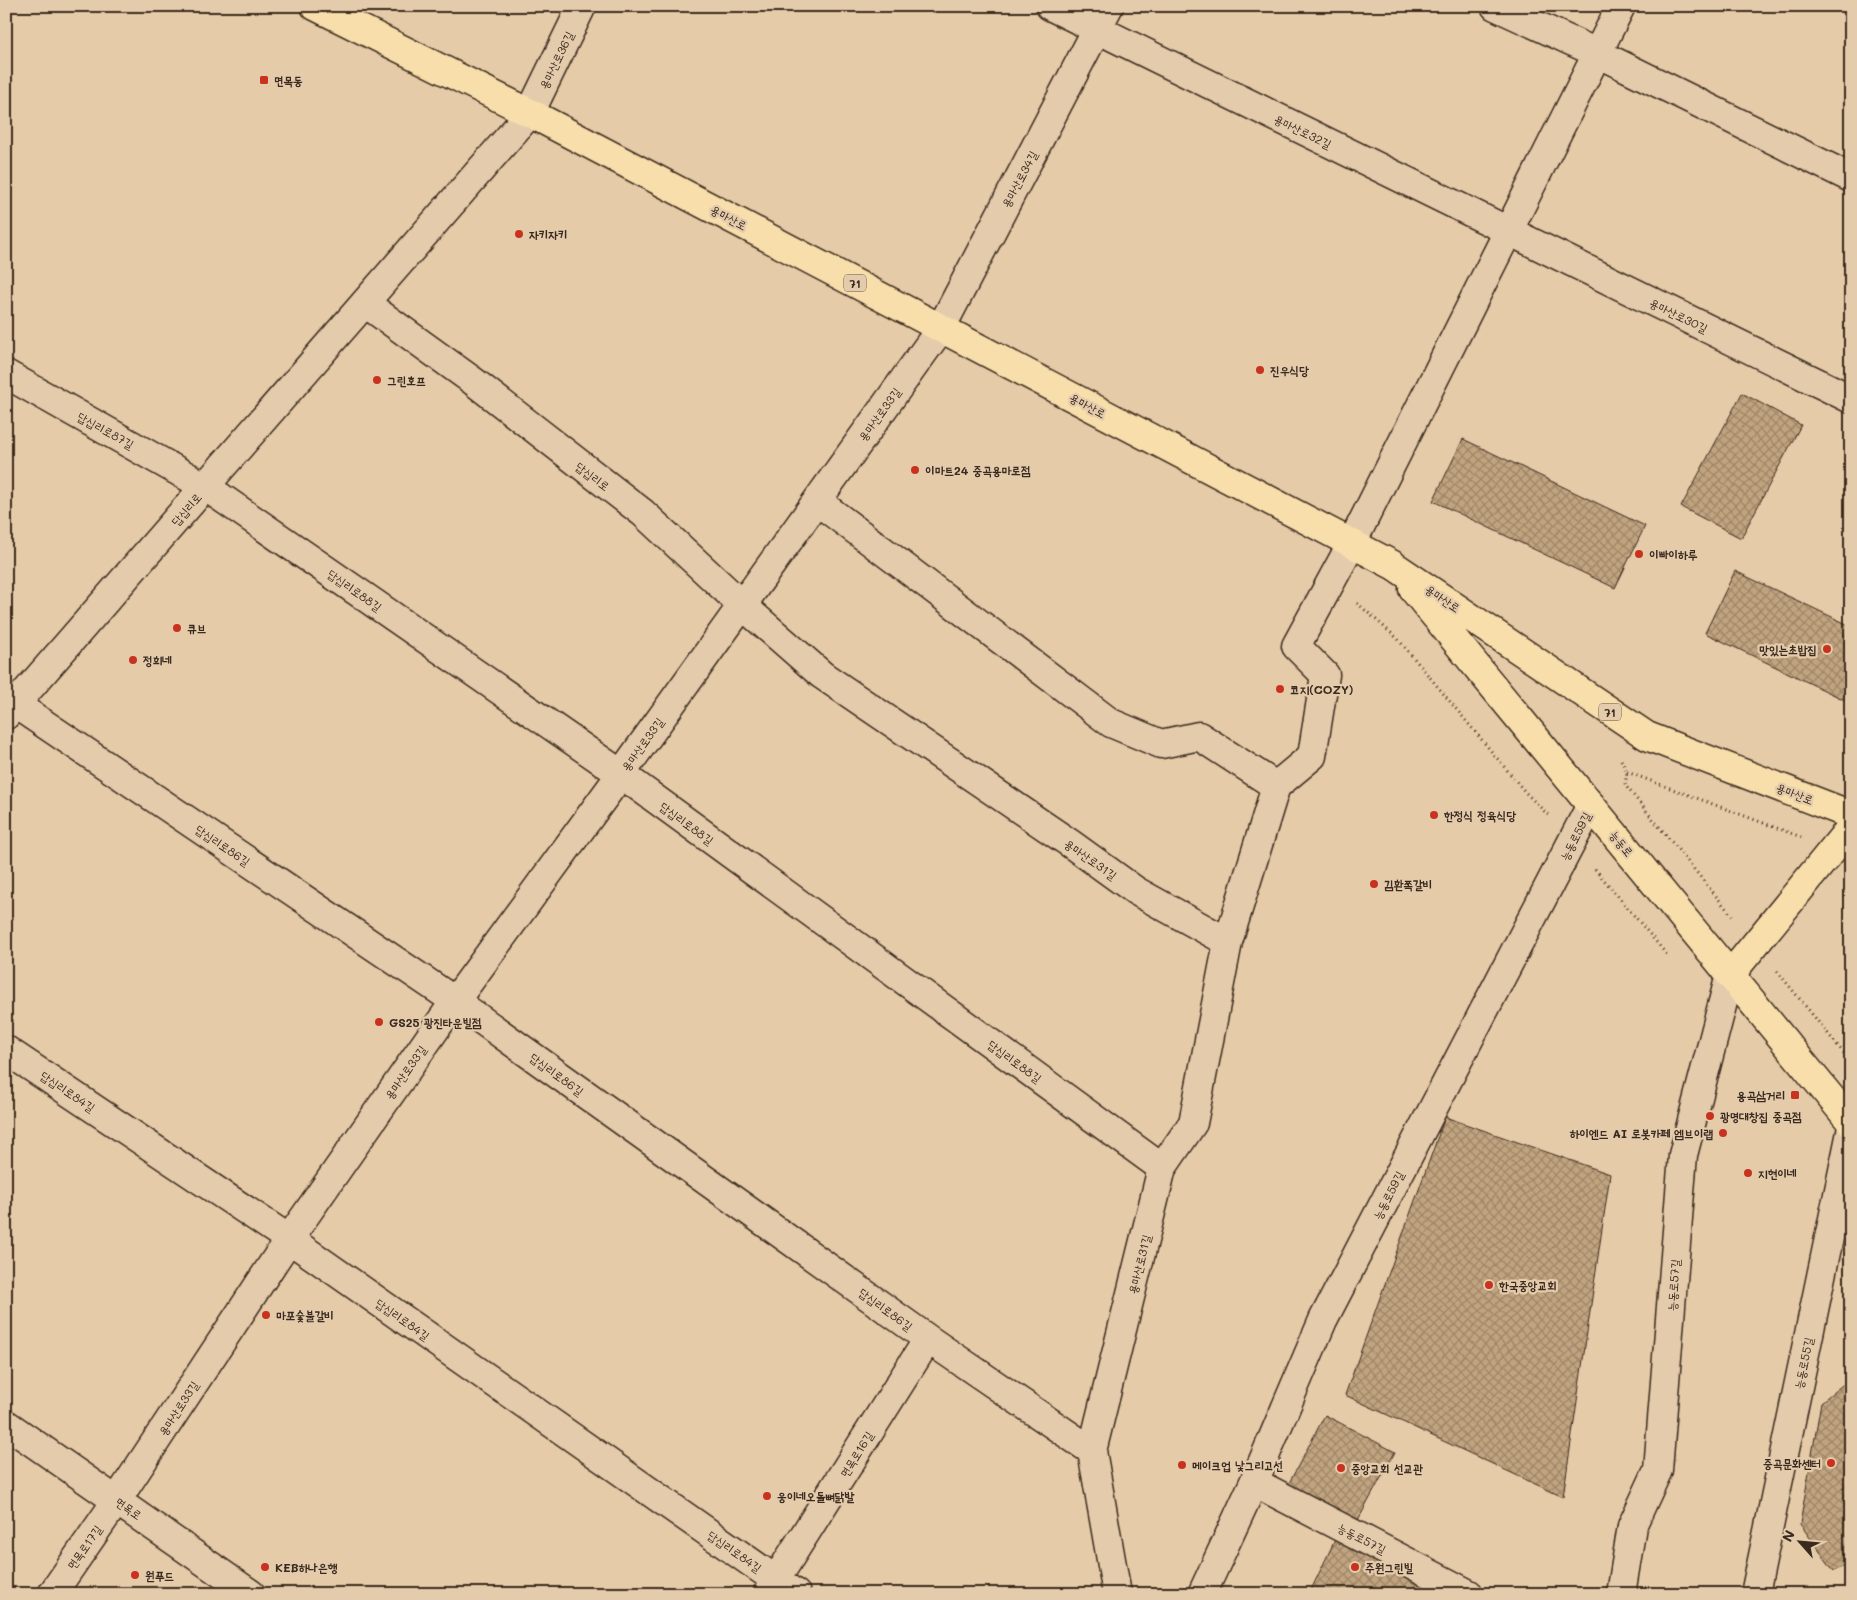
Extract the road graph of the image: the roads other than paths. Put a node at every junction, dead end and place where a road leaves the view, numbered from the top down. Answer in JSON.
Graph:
{"nodes":[{"id":1,"x":315,"y":6,"type":"edge"},
{"id":2,"x":582,"y":6,"type":"edge"},
{"id":3,"x":1050,"y":6,"type":"edge"},
{"id":4,"x":1109,"y":6,"type":"edge"},
{"id":5,"x":1495,"y":6,"type":"edge"},
{"id":6,"x":1621,"y":6,"type":"edge"},
{"id":7,"x":1098,"y":31,"type":"junction"},
{"id":8,"x":1597,"y":54,"type":"junction"},
{"id":9,"x":530,"y":113,"type":"junction"},
{"id":10,"x":1851,"y":178,"type":"edge"},
{"id":11,"x":1508,"y":231,"type":"junction"},
{"id":12,"x":365,"y":303,"type":"junction"},
{"id":13,"x":941,"y":328,"type":"junction"},
{"id":14,"x":6,"y":374,"type":"edge"},
{"id":15,"x":1851,"y":398,"type":"edge"},
{"id":16,"x":206,"y":487,"type":"junction"},
{"id":17,"x":816,"y":501,"type":"junction"},
{"id":18,"x":1352,"y":543,"type":"junction"},
{"id":19,"x":1393,"y":565,"type":"junction"},
{"id":20,"x":742,"y":605,"type":"junction"},
{"id":21,"x":9,"y":706,"type":"edge"},
{"id":22,"x":620,"y":774,"type":"junction"},
{"id":23,"x":1276,"y":786,"type":"junction"},
{"id":24,"x":1590,"y":805,"type":"junction"},
{"id":25,"x":1851,"y":815,"type":"edge"},
{"id":26,"x":1851,"y":827,"type":"edge"},
{"id":27,"x":1228,"y":942,"type":"junction"},
{"id":28,"x":1730,"y":975,"type":"junction"},
{"id":29,"x":455,"y":1001,"type":"junction"},
{"id":30,"x":6,"y":1050,"type":"edge"},
{"id":31,"x":1846,"y":1107,"type":"edge"},
{"id":32,"x":1851,"y":1132,"type":"edge"},
{"id":33,"x":1162,"y":1168,"type":"junction"},
{"id":34,"x":290,"y":1239,"type":"junction"},
{"id":35,"x":928,"y":1339,"type":"junction"},
{"id":36,"x":6,"y":1424,"type":"edge"},
{"id":37,"x":1092,"y":1450,"type":"junction"},
{"id":38,"x":1254,"y":1482,"type":"junction"},
{"id":39,"x":117,"y":1500,"type":"junction"},
{"id":40,"x":780,"y":1589,"type":"edge"},
{"id":41,"x":52,"y":1594,"type":"edge"},
{"id":42,"x":250,"y":1594,"type":"edge"},
{"id":43,"x":1117,"y":1594,"type":"edge"},
{"id":44,"x":1202,"y":1594,"type":"edge"},
{"id":45,"x":1470,"y":1594,"type":"edge"},
{"id":46,"x":1621,"y":1594,"type":"edge"},
{"id":47,"x":1754,"y":1594,"type":"edge"}],
"edges":[{"from":1,"to":9,"type":"main road","name":"용마산로","number":"71"},
{"from":2,"to":9,"type":"street","name":"용마산로36길"},
{"from":3,"to":7,"type":"street"},
{"from":4,"to":7,"type":"street","name":"용마산로34길"},
{"from":5,"to":8,"type":"street"},
{"from":6,"to":8,"type":"street"},
{"from":7,"to":11,"type":"street","name":"용마산로32길"},
{"from":7,"to":13,"type":"street","name":"용마산로34길"},
{"from":8,"to":10,"type":"street"},
{"from":8,"to":11,"type":"street"},
{"from":9,"to":12,"type":"street","name":"답십리로"},
{"from":9,"to":13,"type":"main road","name":"용마산로","number":"71"},
{"from":11,"to":15,"type":"street","name":"용마산로30길"},
{"from":11,"to":18,"type":"street"},
{"from":12,"to":16,"type":"street","name":"답십리로"},
{"from":12,"to":20,"type":"street","name":"답십리로"},
{"from":13,"to":17,"type":"street","name":"용마산로33길"},
{"from":13,"to":18,"type":"main road","name":"용마산로","number":"71"},
{"from":14,"to":16,"type":"street","name":"답십리로87길"},
{"from":16,"to":21,"type":"street","name":"답십리로"},
{"from":16,"to":22,"type":"street","name":"답십리로88길"},
{"from":17,"to":20,"type":"street","name":"용마산로33길"},
{"from":17,"to":23,"type":"street"},
{"from":18,"to":19,"type":"main road","name":"용마산로","number":"71"},
{"from":18,"to":23,"type":"street"},
{"from":19,"to":24,"type":"main road","name":"능동로"},
{"from":19,"to":25,"type":"main road","name":"용마산로","number":"71"},
{"from":20,"to":22,"type":"street","name":"용마산로33길"},
{"from":20,"to":27,"type":"street","name":"용마산로31길"},
{"from":21,"to":29,"type":"street","name":"답십리로86길"},
{"from":22,"to":29,"type":"street","name":"용마산로33길"},
{"from":22,"to":33,"type":"street","name":"답십리로88길"},
{"from":23,"to":27,"type":"street","name":"용마산로31길"},
{"from":24,"to":28,"type":"main road","name":"능동로"},
{"from":24,"to":38,"type":"street","name":"능동로59길"},
{"from":26,"to":28,"type":"main road"},
{"from":27,"to":33,"type":"street","name":"용마산로31길"},
{"from":28,"to":31,"type":"main road","name":"능동로"},
{"from":28,"to":46,"type":"street","name":"능동로57길"},
{"from":29,"to":34,"type":"street","name":"용마산로33길"},
{"from":29,"to":35,"type":"street","name":"답십리로86길"},
{"from":30,"to":34,"type":"street","name":"답십리로84길"},
{"from":32,"to":47,"type":"street","name":"능동로55길"},
{"from":33,"to":37,"type":"street","name":"용마산로31길"},
{"from":34,"to":39,"type":"street","name":"용마산로33길"},
{"from":34,"to":40,"type":"street","name":"답십리로84길"},
{"from":35,"to":37,"type":"street","name":"답십리로86길"},
{"from":35,"to":40,"type":"street","name":"면목로16길"},
{"from":36,"to":39,"type":"street","name":"면목로"},
{"from":37,"to":43,"type":"street","name":"용마산로31길"},
{"from":38,"to":44,"type":"street","name":"능동로59길"},
{"from":38,"to":45,"type":"street","name":"능동로57길"},
{"from":39,"to":41,"type":"street","name":"면목로17길"},
{"from":39,"to":42,"type":"street","name":"면목로"}]}
